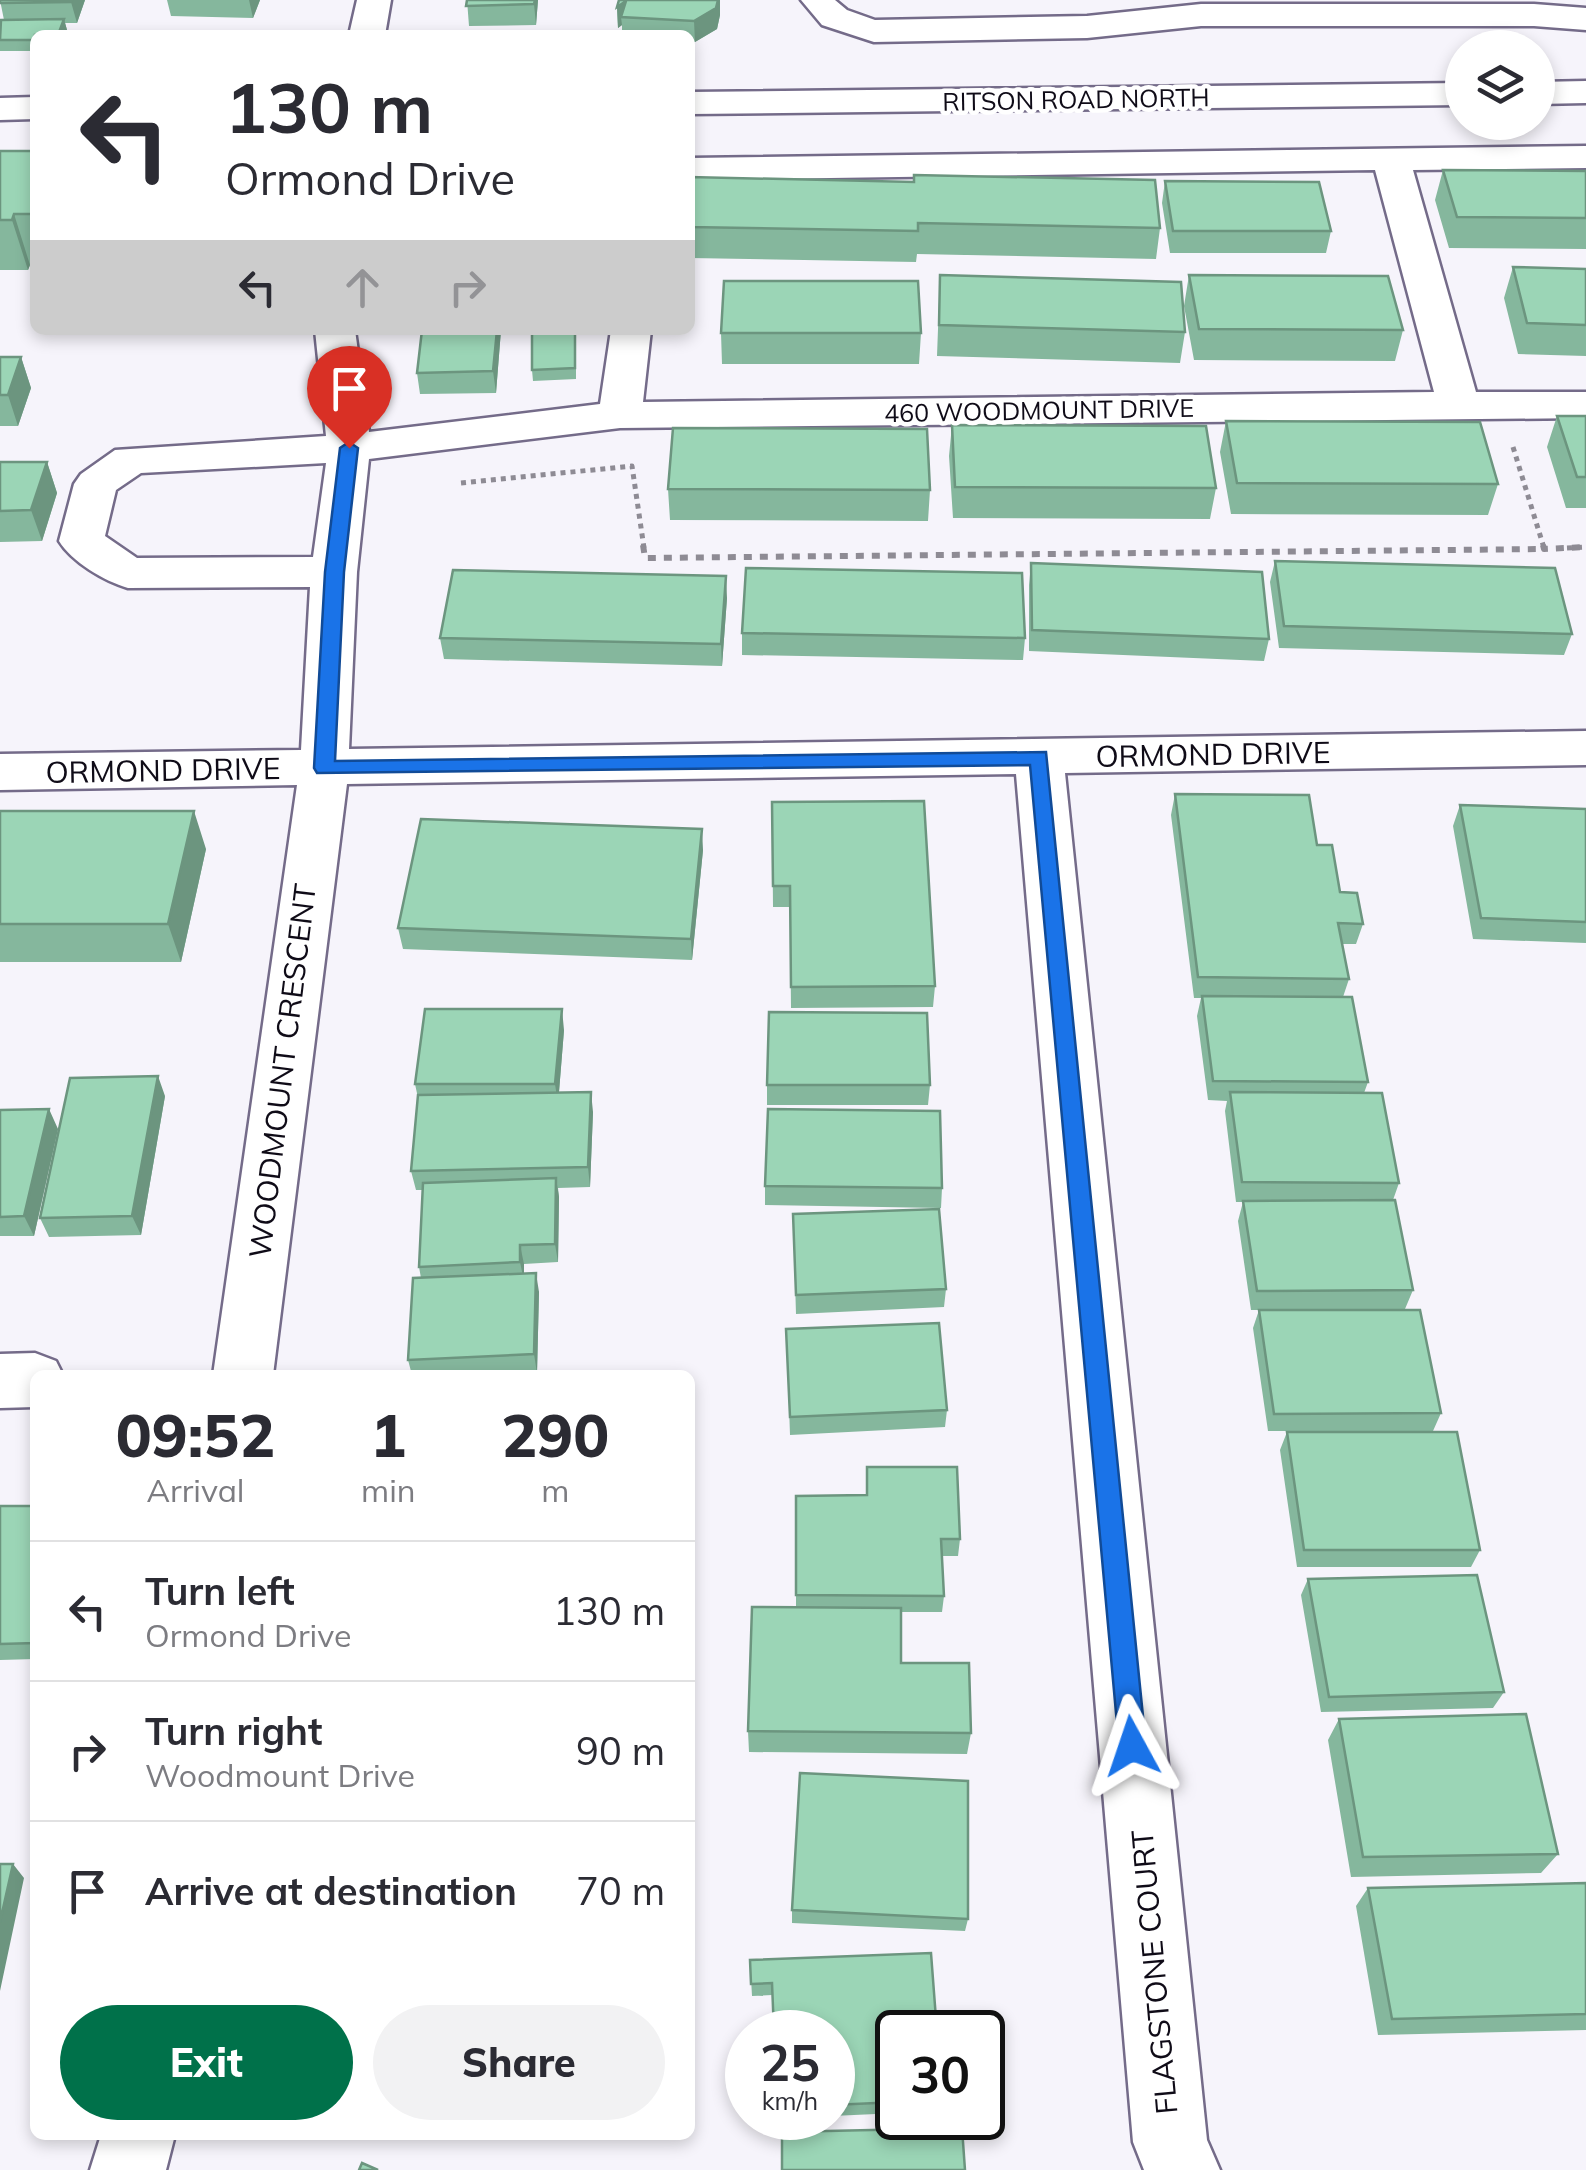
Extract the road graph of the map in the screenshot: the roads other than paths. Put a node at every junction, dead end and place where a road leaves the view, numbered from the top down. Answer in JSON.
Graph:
{"nodes":[{"id":1,"x":374,"y":0,"type":"edge"},
{"id":2,"x":818,"y":0,"type":"edge"},
{"id":3,"x":1586,"y":19,"type":"edge"},
{"id":4,"x":368,"y":30,"type":"edge"},
{"id":5,"x":1586,"y":92,"type":"edge"},
{"id":6,"x":1555,"y":93,"type":"edge"},
{"id":7,"x":1445,"y":94,"type":"edge"},
{"id":8,"x":695,"y":103,"type":"edge"},
{"id":9,"x":30,"y":108,"type":"edge"},
{"id":10,"x":0,"y":109,"type":"edge"},
{"id":11,"x":1586,"y":157,"type":"edge"},
{"id":12,"x":1391,"y":159,"type":"junction"},
{"id":13,"x":695,"y":169,"type":"edge"},
{"id":14,"x":336,"y":335,"type":"edge"},
{"id":15,"x":630,"y":335,"type":"edge"},
{"id":16,"x":1586,"y":404,"type":"edge"},
{"id":17,"x":1480,"y":406,"type":"junction"},
{"id":18,"x":620,"y":414,"type":"junction"},
{"id":19,"x":349,"y":448,"type":"junction"},
{"id":20,"x":334,"y":572,"type":"junction"},
{"id":21,"x":1586,"y":748,"type":"edge"},
{"id":22,"x":1039,"y":757,"type":"junction"},
{"id":23,"x":324,"y":768,"type":"junction"},
{"id":24,"x":0,"y":772,"type":"edge"},
{"id":25,"x":244,"y":1370,"type":"edge"},
{"id":26,"x":30,"y":1380,"type":"edge"},
{"id":27,"x":0,"y":1381,"type":"edge"},
{"id":28,"x":137,"y":2140,"type":"edge"},
{"id":29,"x":128,"y":2170,"type":"edge"},
{"id":30,"x":1182,"y":2170,"type":"edge"}],
"edges":[{"from":1,"to":4,"type":"street"},
{"from":2,"to":3,"type":"street"},
{"from":5,"to":6,"type":"street"},
{"from":7,"to":8,"type":"street","name":"RITSON ROAD NORTH"},
{"from":9,"to":10,"type":"street"},
{"from":11,"to":12,"type":"street"},
{"from":12,"to":13,"type":"street"},
{"from":12,"to":17,"type":"street"},
{"from":14,"to":19,"type":"street","name":"WOODMOUNT CRESCENT"},
{"from":15,"to":18,"type":"street"},
{"from":16,"to":17,"type":"street","name":"460 WOODMOUNT DRIVE"},
{"from":17,"to":18,"type":"street","name":"460 WOODMOUNT DRIVE"},
{"from":18,"to":19,"type":"street","name":"460 WOODMOUNT DRIVE"},
{"from":19,"to":20,"type":"street","name":"WOODMOUNT CRESCENT"},
{"from":19,"to":20,"type":"street","name":"460 WOODMOUNT DRIVE"},
{"from":20,"to":23,"type":"street","name":"WOODMOUNT CRESCENT"},
{"from":21,"to":22,"type":"street","name":"ORMOND DRIVE"},
{"from":22,"to":23,"type":"street","name":"ORMOND DRIVE"},
{"from":22,"to":30,"type":"street","name":"FLAGSTONE COURT"},
{"from":23,"to":24,"type":"street","name":"ORMOND DRIVE"},
{"from":23,"to":25,"type":"street","name":"WOODMOUNT CRESCENT"},
{"from":26,"to":27,"type":"street"},
{"from":28,"to":29,"type":"street"}]}
